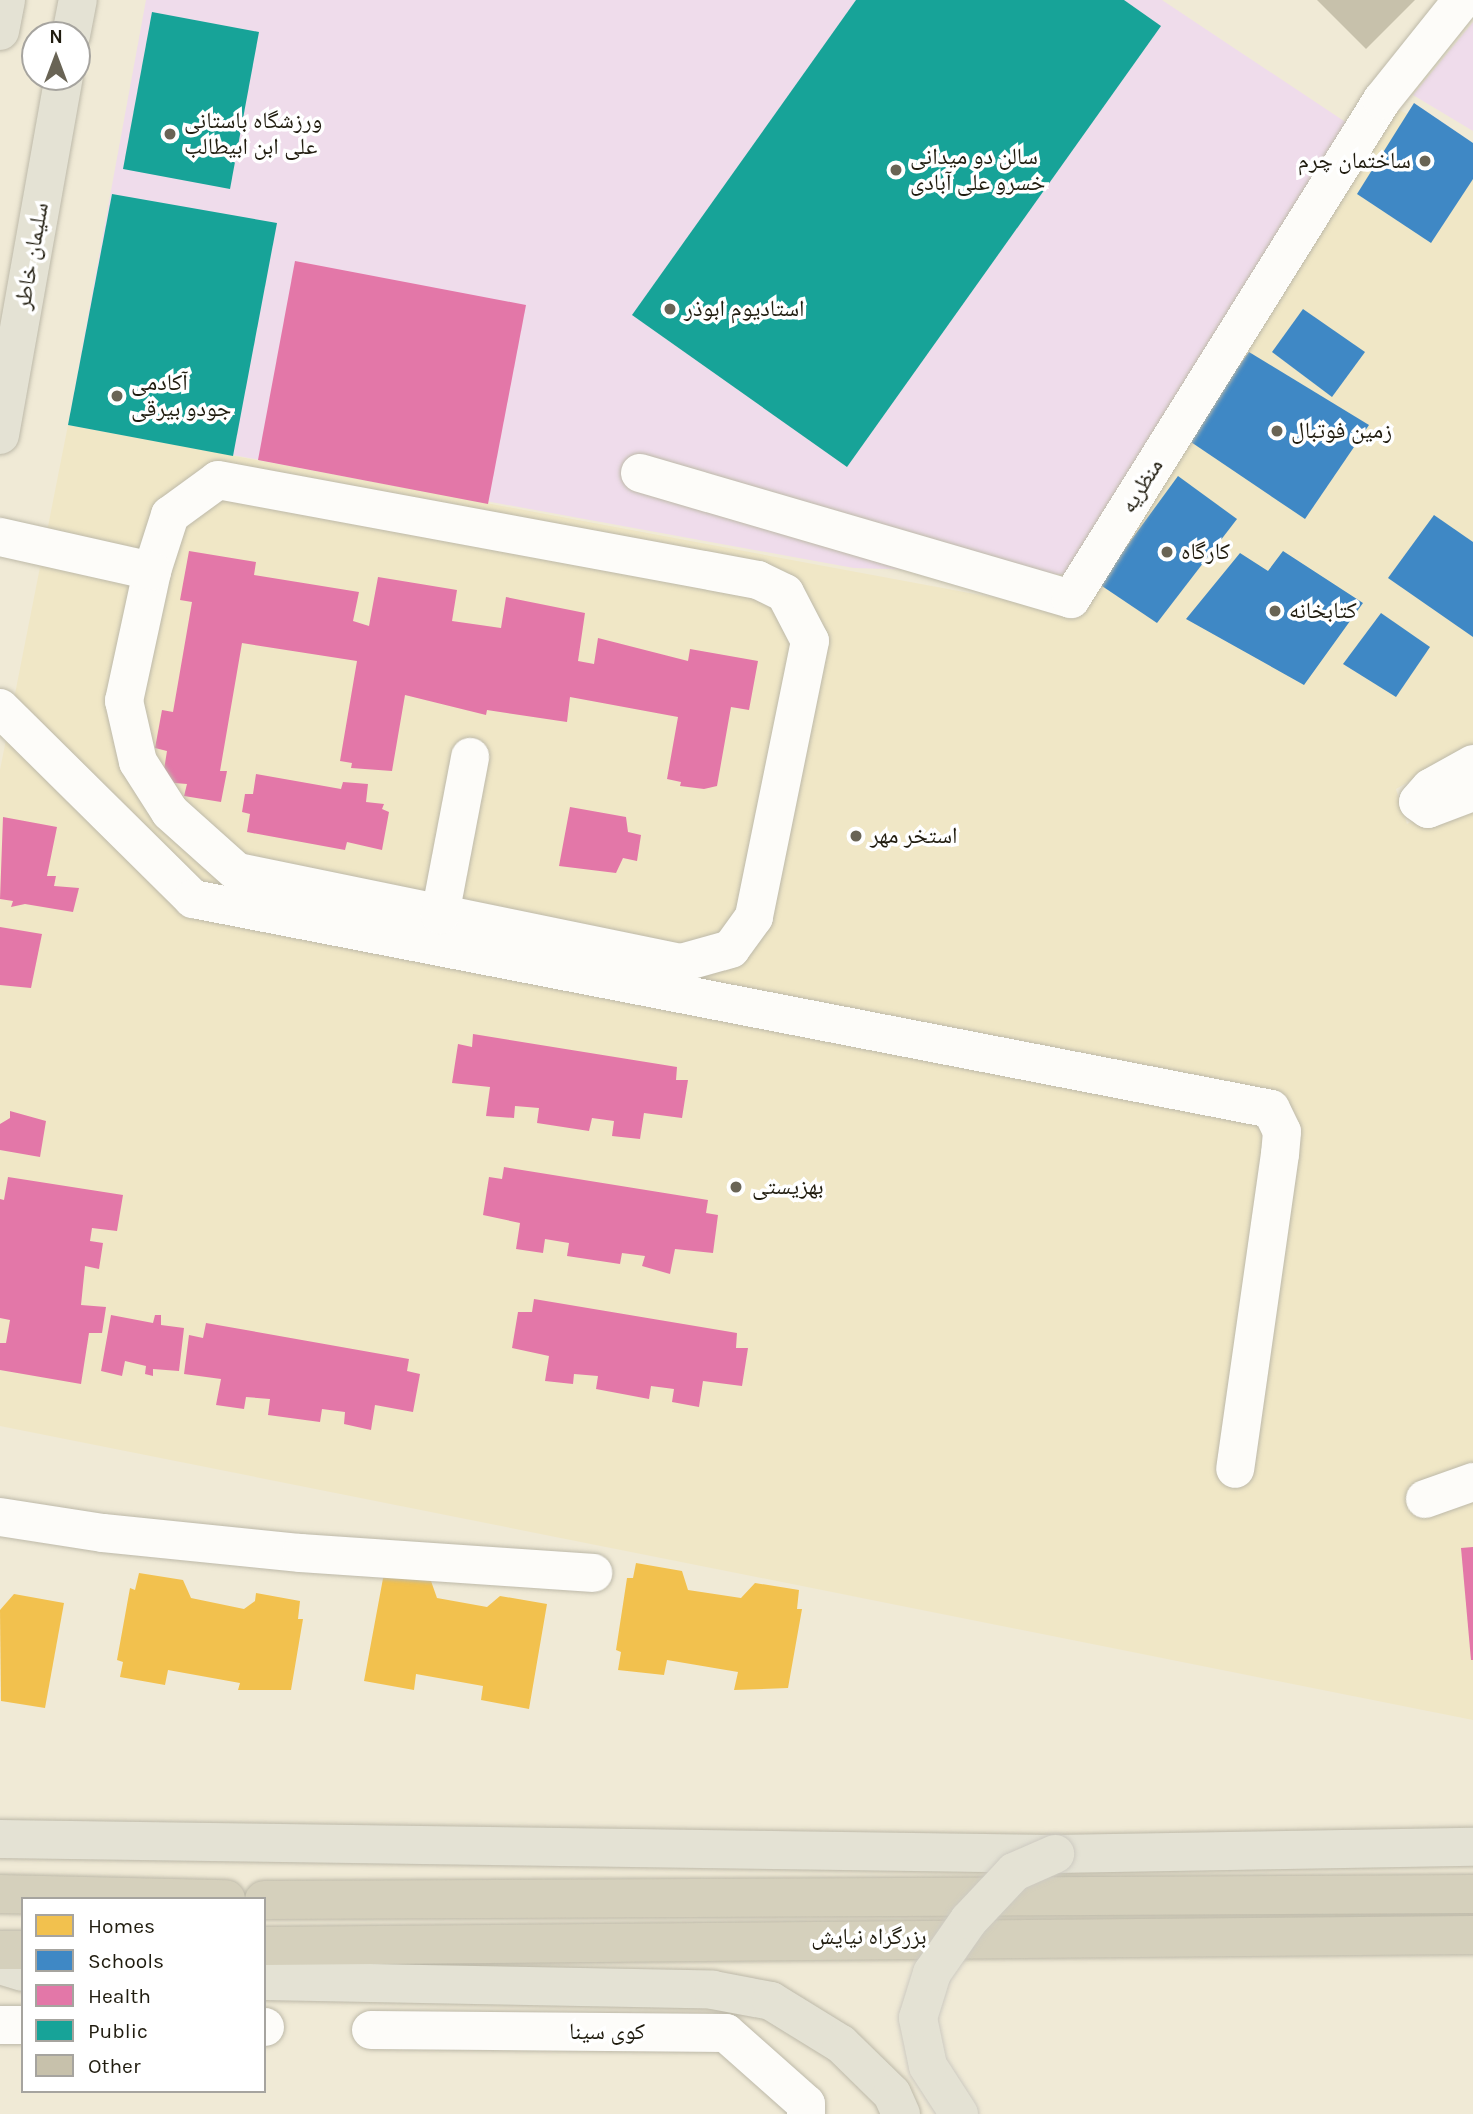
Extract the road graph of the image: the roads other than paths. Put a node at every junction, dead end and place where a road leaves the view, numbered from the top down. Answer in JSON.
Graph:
{"nodes":[{"id":1,"x":6,"y":0,"type":"edge"},
{"id":2,"x":78,"y":0,"type":"edge"},
{"id":3,"x":1462,"y":0,"type":"edge"},
{"id":4,"x":74,"y":21,"type":"edge"},
{"id":5,"x":0,"y":31,"type":"edge"},
{"id":6,"x":61,"y":91,"type":"edge"},
{"id":7,"x":0,"y":435,"type":"edge"},
{"id":8,"x":640,"y":473,"type":"dead end"},
{"id":9,"x":0,"y":537,"type":"edge"},
{"id":10,"x":152,"y":571,"type":"junction"},
{"id":11,"x":0,"y":708,"type":"edge"},
{"id":12,"x":470,"y":757,"type":"dead end"},
{"id":13,"x":1473,"y":764,"type":"edge"},
{"id":14,"x":1473,"y":792,"type":"edge"},
{"id":15,"x":440,"y":915,"type":"junction"},
{"id":16,"x":1235,"y":1469,"type":"dead end"},
{"id":17,"x":1473,"y":1482,"type":"edge"},
{"id":18,"x":1425,"y":1499,"type":"dead end"},
{"id":19,"x":0,"y":1517,"type":"edge"},
{"id":20,"x":593,"y":1573,"type":"dead end"},
{"id":21,"x":0,"y":1839,"type":"edge"},
{"id":22,"x":1473,"y":1847,"type":"edge"},
{"id":23,"x":1055,"y":1854,"type":"junction"},
{"id":24,"x":0,"y":1894,"type":"edge"},
{"id":25,"x":1473,"y":1894,"type":"edge"},
{"id":26,"x":136,"y":1897,"type":"edge"},
{"id":27,"x":266,"y":1900,"type":"edge"},
{"id":28,"x":1473,"y":1935,"type":"edge"},
{"id":29,"x":266,"y":1946,"type":"edge"},
{"id":30,"x":0,"y":1950,"type":"edge"},
{"id":31,"x":21,"y":1950,"type":"edge"},
{"id":32,"x":0,"y":1965,"type":"edge"},
{"id":33,"x":21,"y":1971,"type":"edge"},
{"id":34,"x":266,"y":1981,"type":"edge"},
{"id":35,"x":0,"y":2025,"type":"edge"},
{"id":36,"x":21,"y":2025,"type":"edge"},
{"id":37,"x":371,"y":2030,"type":"dead end"},
{"id":38,"x":806,"y":2114,"type":"edge"},
{"id":39,"x":901,"y":2114,"type":"edge"},
{"id":40,"x":959,"y":2114,"type":"edge"}],
"edges":[{"from":1,"to":5,"type":"main road"},
{"from":2,"to":4,"type":"main road"},
{"from":3,"to":8,"type":"street","name":"منظریه"},
{"from":6,"to":7,"type":"main road","name":"سلیمان خاطر"},
{"from":9,"to":10,"type":"street"},
{"from":10,"to":15,"type":"street"},
{"from":10,"to":15,"type":"street"},
{"from":11,"to":16,"type":"street"},
{"from":12,"to":15,"type":"street"},
{"from":13,"to":14,"type":"street"},
{"from":17,"to":18,"type":"street"},
{"from":19,"to":20,"type":"street"},
{"from":21,"to":23,"type":"main road"},
{"from":22,"to":23,"type":"main road"},
{"from":23,"to":40,"type":"main road","bridge":true},
{"from":24,"to":26,"type":"highway"},
{"from":25,"to":27,"type":"highway","name":"بزرگراه نیایش"},
{"from":28,"to":29,"type":"highway","name":"بزرگراه نیایش"},
{"from":30,"to":31,"type":"highway"},
{"from":32,"to":33,"type":"main road"},
{"from":34,"to":39,"type":"main road"},
{"from":35,"to":36,"type":"street"},
{"from":37,"to":38,"type":"street","name":"کوی سینا"}]}
